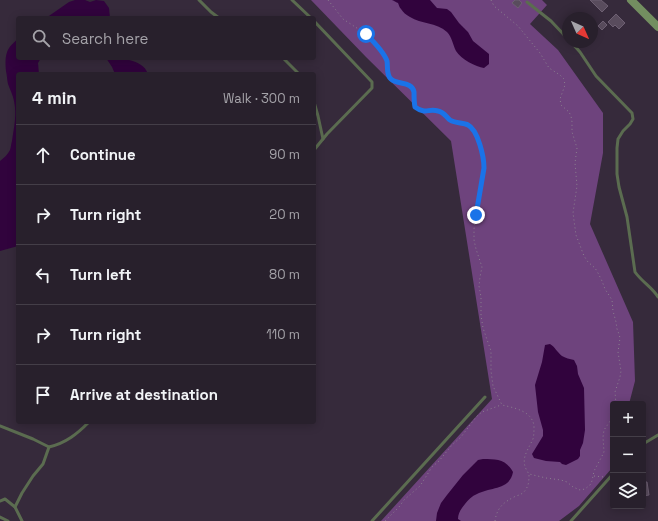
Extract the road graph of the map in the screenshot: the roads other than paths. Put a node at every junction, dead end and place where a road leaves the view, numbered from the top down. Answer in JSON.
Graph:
{"nodes":[{"id":1,"x":199,"y":0,"type":"edge"},
{"id":2,"x":292,"y":0,"type":"edge"},
{"id":3,"x":631,"y":0,"type":"edge"},
{"id":4,"x":527,"y":2,"type":"dead end"},
{"id":5,"x":216,"y":16,"type":"edge"},
{"id":6,"x":309,"y":16,"type":"edge"},
{"id":7,"x":316,"y":23,"type":"edge"},
{"id":8,"x":658,"y":27,"type":"edge"},
{"id":9,"x":562,"y":33,"type":"edge"},
{"id":10,"x":576,"y":48,"type":"edge"},
{"id":11,"x":285,"y":60,"type":"edge"},
{"id":12,"x":297,"y":72,"type":"edge"},
{"id":13,"x":316,"y":109,"type":"edge"},
{"id":14,"x":323,"y":139,"type":"junction"},
{"id":15,"x":316,"y":148,"type":"edge"},
{"id":16,"x":658,"y":297,"type":"edge"},
{"id":17,"x":485,"y":397,"type":"dead end"},
{"id":18,"x":87,"y":424,"type":"edge"},
{"id":19,"x":0,"y":426,"type":"edge"},
{"id":20,"x":658,"y":435,"type":"edge"},
{"id":21,"x":646,"y":442,"type":"edge"},
{"id":22,"x":49,"y":447,"type":"junction"},
{"id":23,"x":610,"y":477,"type":"edge"},
{"id":24,"x":0,"y":501,"type":"edge"},
{"id":25,"x":15,"y":507,"type":"junction"},
{"id":26,"x":0,"y":517,"type":"edge"},
{"id":27,"x":8,"y":521,"type":"edge"},
{"id":28,"x":22,"y":521,"type":"edge"},
{"id":29,"x":372,"y":521,"type":"edge"},
{"id":30,"x":572,"y":521,"type":"edge"}],
"edges":[{"from":1,"to":5,"type":"lane"},
{"from":2,"to":6,"type":"lane"},
{"from":3,"to":8,"type":"street"},
{"from":4,"to":9,"type":"lane"},
{"from":7,"to":14,"type":"lane"},
{"from":10,"to":16,"type":"lane"},
{"from":11,"to":12,"type":"lane"},
{"from":13,"to":14,"type":"lane"},
{"from":14,"to":15,"type":"lane"},
{"from":17,"to":29,"type":"lane"},
{"from":18,"to":22,"type":"lane"},
{"from":19,"to":22,"type":"lane"},
{"from":20,"to":21,"type":"lane"},
{"from":22,"to":25,"type":"lane"},
{"from":23,"to":30,"type":"lane"},
{"from":24,"to":25,"type":"lane"},
{"from":25,"to":28,"type":"lane"},
{"from":26,"to":27,"type":"lane"}]}
